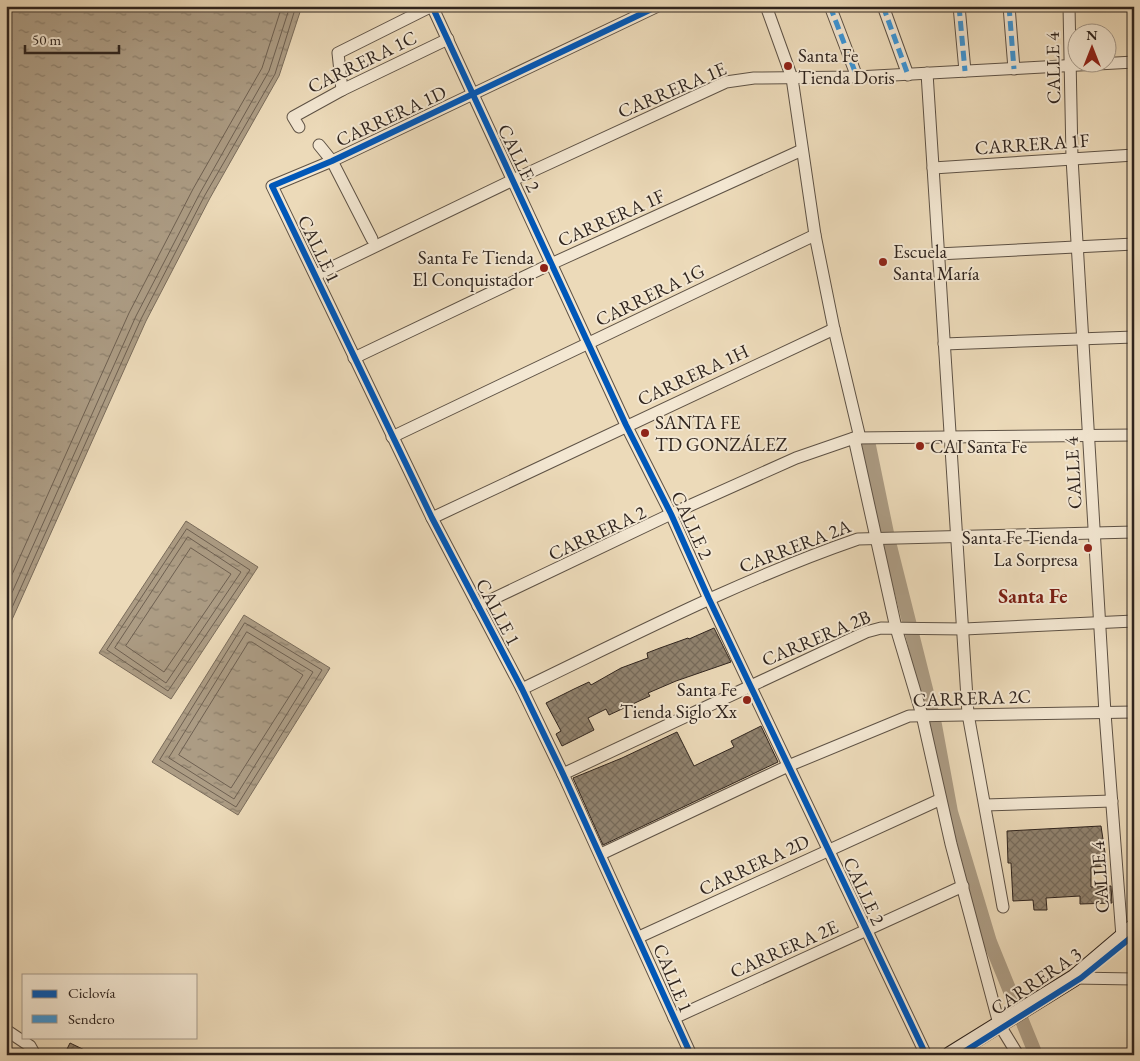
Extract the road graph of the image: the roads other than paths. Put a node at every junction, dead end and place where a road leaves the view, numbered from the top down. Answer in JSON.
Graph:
{"nodes":[{"id":1,"x":432,"y":6,"type":"edge"},
{"id":2,"x":658,"y":6,"type":"edge"},
{"id":3,"x":766,"y":6,"type":"edge"},
{"id":4,"x":830,"y":6,"type":"edge"},
{"id":5,"x":883,"y":6,"type":"edge"},
{"id":6,"x":959,"y":6,"type":"edge"},
{"id":7,"x":1009,"y":6,"type":"edge"},
{"id":8,"x":1069,"y":6,"type":"edge"},
{"id":9,"x":1070,"y":22,"type":"edge"},
{"id":10,"x":448,"y":39,"type":"junction"},
{"id":11,"x":1134,"y":62,"type":"edge"},
{"id":12,"x":1118,"y":63,"type":"edge"},
{"id":13,"x":1068,"y":65,"type":"edge"},
{"id":14,"x":1014,"y":69,"type":"junction"},
{"id":15,"x":965,"y":71,"type":"junction"},
{"id":16,"x":1071,"y":72,"type":"edge"},
{"id":17,"x":908,"y":74,"type":"junction"},
{"id":18,"x":927,"y":74,"type":"junction"},
{"id":19,"x":792,"y":78,"type":"junction"},
{"id":20,"x":858,"y":78,"type":"junction"},
{"id":21,"x":342,"y":90,"type":"junction"},
{"id":22,"x":472,"y":95,"type":"junction"},
{"id":23,"x":296,"y":122,"type":"dead end"},
{"id":24,"x":319,"y":145,"type":"dead end"},
{"id":25,"x":802,"y":150,"type":"junction"},
{"id":26,"x":1134,"y":155,"type":"edge"},
{"id":27,"x":1072,"y":158,"type":"junction"},
{"id":28,"x":332,"y":161,"type":"junction"},
{"id":29,"x":933,"y":168,"type":"junction"},
{"id":30,"x":513,"y":180,"type":"junction"},
{"id":31,"x":272,"y":186,"type":"joint"},
{"id":32,"x":815,"y":235,"type":"junction"},
{"id":33,"x":372,"y":239,"type":"dead end"},
{"id":34,"x":1134,"y":244,"type":"edge"},
{"id":35,"x":1077,"y":246,"type":"junction"},
{"id":36,"x":938,"y":254,"type":"junction"},
{"id":37,"x":551,"y":264,"type":"junction"},
{"id":38,"x":316,"y":275,"type":"junction"},
{"id":39,"x":834,"y":329,"type":"junction"},
{"id":40,"x":1134,"y":337,"type":"edge"},
{"id":41,"x":1082,"y":338,"type":"junction"},
{"id":42,"x":590,"y":343,"type":"junction"},
{"id":43,"x":944,"y":344,"type":"junction"},
{"id":44,"x":354,"y":358,"type":"junction"},
{"id":45,"x":626,"y":425,"type":"junction"},
{"id":46,"x":1134,"y":435,"type":"edge"},
{"id":47,"x":949,"y":436,"type":"junction"},
{"id":48,"x":1088,"y":436,"type":"junction"},
{"id":49,"x":392,"y":437,"type":"junction"},
{"id":50,"x":861,"y":438,"type":"junction"},
{"id":51,"x":671,"y":514,"type":"junction"},
{"id":52,"x":432,"y":518,"type":"junction"},
{"id":53,"x":1134,"y":532,"type":"edge"},
{"id":54,"x":1094,"y":534,"type":"junction"},
{"id":55,"x":877,"y":537,"type":"junction"},
{"id":56,"x":958,"y":537,"type":"junction"},
{"id":57,"x":709,"y":599,"type":"junction"},
{"id":58,"x":478,"y":606,"type":"junction"},
{"id":59,"x":1134,"y":621,"type":"edge"},
{"id":60,"x":1099,"y":623,"type":"junction"},
{"id":61,"x":899,"y":628,"type":"junction"},
{"id":62,"x":964,"y":630,"type":"junction"},
{"id":63,"x":750,"y":686,"type":"junction"},
{"id":64,"x":522,"y":689,"type":"junction"},
{"id":65,"x":1134,"y":712,"type":"edge"},
{"id":66,"x":1105,"y":713,"type":"junction"},
{"id":67,"x":968,"y":714,"type":"junction"},
{"id":68,"x":924,"y":715,"type":"junction"},
{"id":69,"x":788,"y":766,"type":"junction"},
{"id":70,"x":563,"y":774,"type":"junction"},
{"id":71,"x":939,"y":800,"type":"junction"},
{"id":72,"x":1112,"y":801,"type":"junction"},
{"id":73,"x":985,"y":805,"type":"junction"},
{"id":74,"x":828,"y":850,"type":"junction"},
{"id":75,"x":601,"y":854,"type":"junction"},
{"id":76,"x":962,"y":886,"type":"junction"},
{"id":77,"x":1003,"y":907,"type":"dead end"},
{"id":78,"x":867,"y":931,"type":"junction"},
{"id":79,"x":1128,"y":932,"type":"edge"},
{"id":80,"x":640,"y":938,"type":"junction"},
{"id":81,"x":1074,"y":978,"type":"junction"},
{"id":82,"x":1134,"y":978,"type":"edge"},
{"id":83,"x":674,"y":1018,"type":"junction"},
{"id":84,"x":1003,"y":1022,"type":"junction"},
{"id":85,"x":6,"y":1030,"type":"edge"},
{"id":86,"x":35,"y":1055,"type":"edge"},
{"id":87,"x":691,"y":1055,"type":"edge"},
{"id":88,"x":926,"y":1055,"type":"edge"},
{"id":89,"x":950,"y":1055,"type":"edge"},
{"id":90,"x":1018,"y":1055,"type":"edge"}],
"edges":[{"from":1,"to":10,"type":"street","name":"CALLE 2"},
{"from":1,"to":21,"type":"street"},
{"from":2,"to":22,"type":"street","name":"CARRERA 1D"},
{"from":3,"to":19,"type":"street"},
{"from":4,"to":20,"type":"street"},
{"from":5,"to":17,"type":"street"},
{"from":6,"to":15,"type":"street"},
{"from":7,"to":14,"type":"street"},
{"from":8,"to":9,"type":"street","name":"CALLE 4"},
{"from":10,"to":21,"type":"street","name":"CARRERA 1C"},
{"from":10,"to":22,"type":"street","name":"CALLE 2"},
{"from":11,"to":12,"type":"street","name":"CARRERA 1E"},
{"from":13,"to":14,"type":"street","name":"CARRERA 1E"},
{"from":14,"to":15,"type":"street","name":"CARRERA 1E"},
{"from":15,"to":18,"type":"street","name":"CARRERA 1E"},
{"from":16,"to":27,"type":"street","name":"CALLE 4"},
{"from":17,"to":18,"type":"street","name":"CARRERA 1E"},
{"from":17,"to":20,"type":"street","name":"CARRERA 1E"},
{"from":18,"to":29,"type":"street"},
{"from":19,"to":20,"type":"street","name":"CARRERA 1E"},
{"from":19,"to":25,"type":"street"},
{"from":19,"to":30,"type":"street","name":"CARRERA 1E"},
{"from":21,"to":23,"type":"street","name":"CARRERA 1C"},
{"from":22,"to":28,"type":"street","name":"CARRERA 1D"},
{"from":22,"to":30,"type":"street","name":"CALLE 2"},
{"from":24,"to":28,"type":"street"},
{"from":25,"to":32,"type":"street"},
{"from":25,"to":37,"type":"street","name":"CARRERA 1F"},
{"from":26,"to":27,"type":"street","name":"CARRERA 1F"},
{"from":27,"to":29,"type":"street","name":"CARRERA 1F"},
{"from":27,"to":35,"type":"street","name":"CALLE 4"},
{"from":28,"to":31,"type":"street","name":"CARRERA 1D"},
{"from":28,"to":33,"type":"street"},
{"from":29,"to":36,"type":"street"},
{"from":30,"to":37,"type":"street","name":"CALLE 2"},
{"from":30,"to":38,"type":"street","name":"CARRERA 1E"},
{"from":31,"to":38,"type":"street","name":"CALLE 1"},
{"from":32,"to":39,"type":"street"},
{"from":32,"to":42,"type":"street","name":"CARRERA 1G"},
{"from":34,"to":35,"type":"street"},
{"from":35,"to":36,"type":"street"},
{"from":35,"to":41,"type":"street","name":"CALLE 4"},
{"from":36,"to":43,"type":"street"},
{"from":37,"to":42,"type":"street","name":"CALLE 2"},
{"from":37,"to":44,"type":"street","name":"CARRERA 1F"},
{"from":38,"to":44,"type":"street","name":"CALLE 1"},
{"from":39,"to":45,"type":"street","name":"CARRERA 1H"},
{"from":39,"to":50,"type":"street"},
{"from":40,"to":41,"type":"street"},
{"from":41,"to":43,"type":"street"},
{"from":41,"to":48,"type":"street","name":"CALLE 4"},
{"from":42,"to":45,"type":"street","name":"CALLE 2"},
{"from":42,"to":49,"type":"street","name":"CARRERA 1G"},
{"from":43,"to":47,"type":"street"},
{"from":44,"to":49,"type":"street","name":"CALLE 1"},
{"from":45,"to":51,"type":"street","name":"CALLE 2"},
{"from":45,"to":52,"type":"street","name":"CARRERA 1H"},
{"from":46,"to":48,"type":"street","name":"CARRERA 2"},
{"from":47,"to":48,"type":"street","name":"CARRERA 2"},
{"from":47,"to":50,"type":"street","name":"CARRERA 2"},
{"from":47,"to":56,"type":"street"},
{"from":48,"to":54,"type":"street","name":"CALLE 4"},
{"from":49,"to":52,"type":"street","name":"CALLE 1"},
{"from":50,"to":51,"type":"street","name":"CARRERA 2"},
{"from":50,"to":55,"type":"street"},
{"from":51,"to":57,"type":"street","name":"CALLE 2"},
{"from":51,"to":58,"type":"street","name":"CARRERA 2"},
{"from":52,"to":58,"type":"street","name":"CALLE 1"},
{"from":53,"to":54,"type":"street","name":"CARRERA 2A"},
{"from":54,"to":56,"type":"street","name":"CARRERA 2A"},
{"from":54,"to":60,"type":"street","name":"CALLE 4"},
{"from":55,"to":56,"type":"street","name":"CARRERA 2A"},
{"from":55,"to":57,"type":"street","name":"CARRERA 2A"},
{"from":55,"to":61,"type":"street"},
{"from":56,"to":62,"type":"street"},
{"from":57,"to":63,"type":"street","name":"CALLE 2"},
{"from":57,"to":64,"type":"street","name":"CARRERA 2A"},
{"from":58,"to":64,"type":"street","name":"CALLE 1"},
{"from":59,"to":60,"type":"street","name":"CARRERA 2B"},
{"from":60,"to":62,"type":"street","name":"CARRERA 2B"},
{"from":60,"to":66,"type":"street","name":"CALLE 4"},
{"from":61,"to":62,"type":"street","name":"CARRERA 2B"},
{"from":61,"to":63,"type":"street","name":"CARRERA 2B"},
{"from":61,"to":68,"type":"street"},
{"from":62,"to":67,"type":"street"},
{"from":63,"to":69,"type":"street","name":"CALLE 2"},
{"from":63,"to":70,"type":"street","name":"CARRERA 2B"},
{"from":64,"to":70,"type":"street","name":"CALLE 1"},
{"from":65,"to":66,"type":"street","name":"CARRERA 2C"},
{"from":66,"to":67,"type":"street","name":"CARRERA 2C"},
{"from":66,"to":72,"type":"street","name":"CALLE 4"},
{"from":67,"to":68,"type":"street","name":"CARRERA 2C"},
{"from":67,"to":73,"type":"street"},
{"from":68,"to":69,"type":"street","name":"CARRERA 2C"},
{"from":68,"to":71,"type":"street"},
{"from":69,"to":74,"type":"street","name":"CALLE 2"},
{"from":69,"to":75,"type":"street","name":"CARRERA 2C"},
{"from":70,"to":75,"type":"street","name":"CALLE 1"},
{"from":71,"to":74,"type":"street","name":"CARRERA 2D"},
{"from":71,"to":76,"type":"street"},
{"from":72,"to":73,"type":"street"},
{"from":72,"to":79,"type":"street","name":"CALLE 4"},
{"from":73,"to":77,"type":"street"},
{"from":74,"to":78,"type":"street","name":"CALLE 2"},
{"from":74,"to":80,"type":"street","name":"CARRERA 2D"},
{"from":75,"to":80,"type":"street","name":"CALLE 1"},
{"from":76,"to":78,"type":"street","name":"CARRERA 2E"},
{"from":76,"to":84,"type":"street"},
{"from":78,"to":83,"type":"street","name":"CARRERA 2E"},
{"from":78,"to":88,"type":"street","name":"CALLE 2"},
{"from":79,"to":81,"type":"street","name":"CARRERA 3"},
{"from":80,"to":83,"type":"street","name":"CALLE 1"},
{"from":81,"to":82,"type":"street"},
{"from":81,"to":84,"type":"street","name":"CARRERA 3"},
{"from":83,"to":87,"type":"street","name":"CALLE 1"},
{"from":84,"to":89,"type":"street","name":"CARRERA 3"},
{"from":84,"to":90,"type":"street"},
{"from":85,"to":86,"type":"street"}]}
